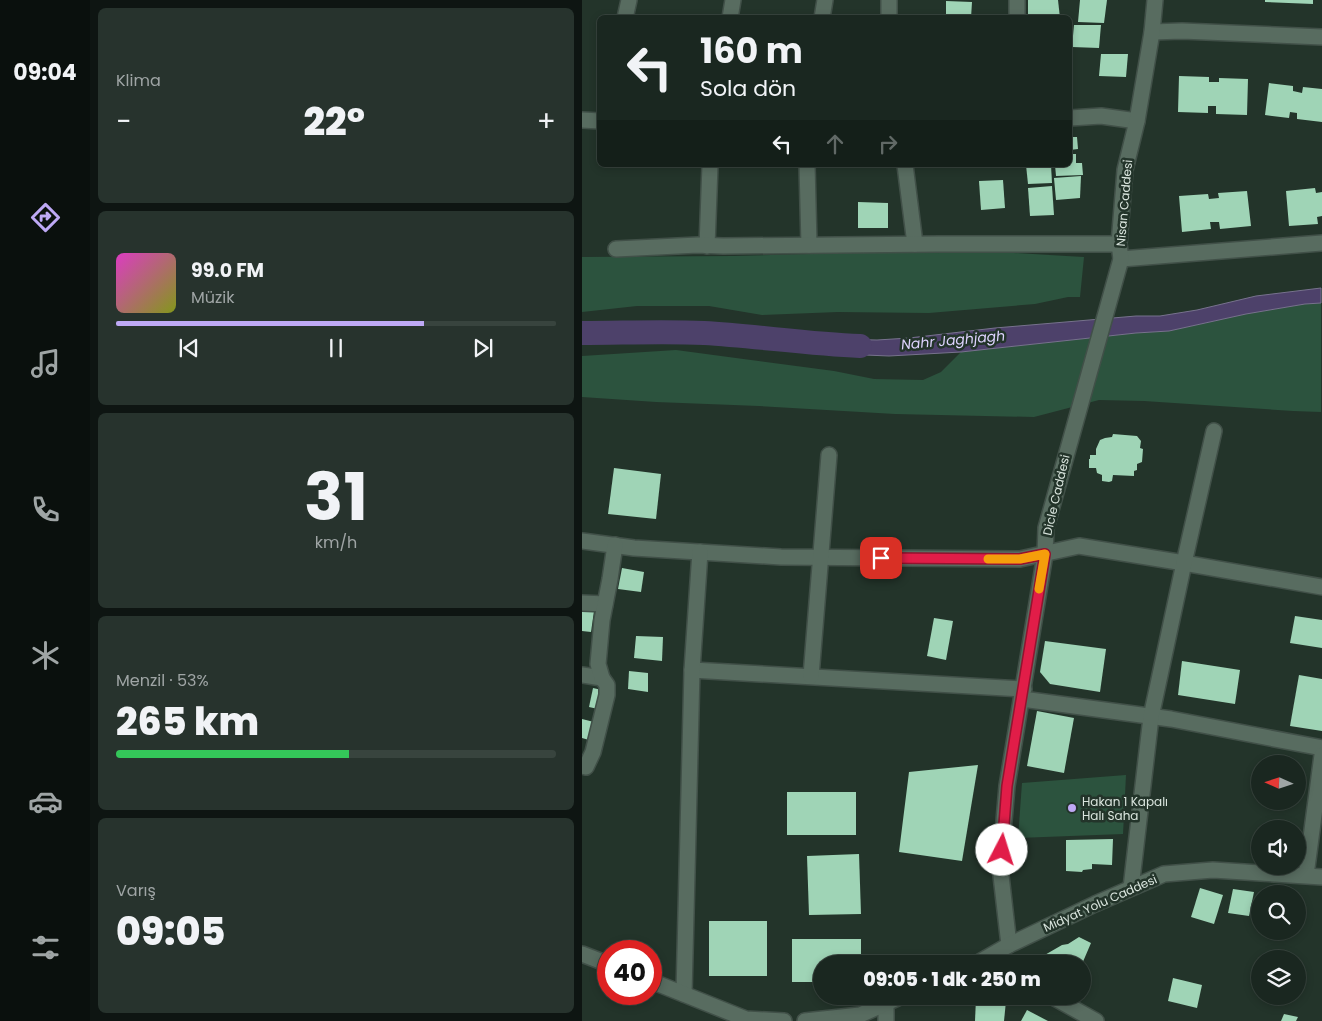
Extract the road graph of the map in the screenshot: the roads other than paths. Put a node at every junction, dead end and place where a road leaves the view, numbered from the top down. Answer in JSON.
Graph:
{"nodes":[{"id":1,"x":629,"y":0,"type":"edge"},
{"id":2,"x":733,"y":0,"type":"edge"},
{"id":3,"x":825,"y":0,"type":"edge"},
{"id":4,"x":889,"y":0,"type":"edge"},
{"id":5,"x":1017,"y":0,"type":"edge"},
{"id":6,"x":1155,"y":0,"type":"edge"},
{"id":7,"x":626,"y":15,"type":"edge"},
{"id":8,"x":730,"y":15,"type":"edge"},
{"id":9,"x":822,"y":15,"type":"edge"},
{"id":10,"x":889,"y":15,"type":"edge"},
{"id":11,"x":1017,"y":15,"type":"edge"},
{"id":12,"x":1152,"y":32,"type":"junction"},
{"id":13,"x":1322,"y":37,"type":"edge"},
{"id":14,"x":1072,"y":118,"type":"edge"},
{"id":15,"x":582,"y":120,"type":"edge"},
{"id":16,"x":597,"y":121,"type":"edge"},
{"id":17,"x":1137,"y":121,"type":"junction"},
{"id":18,"x":710,"y":167,"type":"edge"},
{"id":19,"x":806,"y":167,"type":"edge"},
{"id":20,"x":905,"y":167,"type":"edge"},
{"id":21,"x":1322,"y":243,"type":"edge"},
{"id":22,"x":914,"y":244,"type":"junction"},
{"id":23,"x":707,"y":246,"type":"junction"},
{"id":24,"x":809,"y":246,"type":"junction"},
{"id":25,"x":616,"y":249,"type":"dead end"},
{"id":26,"x":1120,"y":251,"type":"junction"},
{"id":27,"x":1088,"y":374,"type":"joint"},
{"id":28,"x":1214,"y":431,"type":"dead end"},
{"id":29,"x":829,"y":455,"type":"dead end"},
{"id":30,"x":582,"y":541,"type":"edge"},
{"id":31,"x":615,"y":545,"type":"junction"},
{"id":32,"x":700,"y":552,"type":"junction"},
{"id":33,"x":1045,"y":554,"type":"junction"},
{"id":34,"x":821,"y":558,"type":"junction"},
{"id":35,"x":1184,"y":563,"type":"junction"},
{"id":36,"x":1322,"y":587,"type":"edge"},
{"id":37,"x":582,"y":603,"type":"edge"},
{"id":38,"x":605,"y":604,"type":"junction"},
{"id":39,"x":692,"y":670,"type":"junction"},
{"id":40,"x":582,"y":675,"type":"edge"},
{"id":41,"x":811,"y":676,"type":"junction"},
{"id":42,"x":602,"y":678,"type":"junction"},
{"id":43,"x":1023,"y":694,"type":"junction"},
{"id":44,"x":1152,"y":716,"type":"junction"},
{"id":45,"x":1322,"y":748,"type":"edge"},
{"id":46,"x":1322,"y":756,"type":"edge"},
{"id":47,"x":582,"y":766,"type":"edge"},
{"id":48,"x":1251,"y":872,"type":"edge"},
{"id":49,"x":1306,"y":875,"type":"joint"},
{"id":50,"x":1322,"y":877,"type":"edge"},
{"id":51,"x":1131,"y":888,"type":"junction"},
{"id":52,"x":1009,"y":945,"type":"junction"},
{"id":53,"x":582,"y":954,"type":"edge"},
{"id":54,"x":995,"y":955,"type":"edge"},
{"id":55,"x":597,"y":960,"type":"edge"},
{"id":56,"x":662,"y":985,"type":"edge"},
{"id":57,"x":684,"y":994,"type":"junction"},
{"id":58,"x":882,"y":1005,"type":"edge"},
{"id":59,"x":886,"y":1005,"type":"edge"},
{"id":60,"x":1068,"y":1005,"type":"edge"},
{"id":61,"x":784,"y":1021,"type":"edge"},
{"id":62,"x":805,"y":1021,"type":"edge"},
{"id":63,"x":886,"y":1021,"type":"edge"},
{"id":64,"x":1096,"y":1021,"type":"edge"}],
"edges":[{"from":1,"to":7,"type":"street"},
{"from":2,"to":8,"type":"street"},
{"from":3,"to":9,"type":"street"},
{"from":4,"to":10,"type":"street"},
{"from":5,"to":11,"type":"street"},
{"from":6,"to":12,"type":"street","name":"Nisan Caddesi"},
{"from":12,"to":13,"type":"street"},
{"from":12,"to":17,"type":"street","name":"Nisan Caddesi"},
{"from":14,"to":17,"type":"street"},
{"from":15,"to":16,"type":"street"},
{"from":17,"to":26,"type":"street","name":"Nisan Caddesi"},
{"from":18,"to":23,"type":"street"},
{"from":19,"to":24,"type":"street"},
{"from":20,"to":22,"type":"street"},
{"from":21,"to":26,"type":"street"},
{"from":22,"to":24,"type":"street"},
{"from":22,"to":26,"type":"street"},
{"from":23,"to":24,"type":"street"},
{"from":23,"to":25,"type":"street"},
{"from":26,"to":27,"type":"street","name":"Nisan Caddesi"},
{"from":27,"to":33,"type":"street","name":"Dicle Caddesi"},
{"from":28,"to":35,"type":"street"},
{"from":29,"to":34,"type":"street"},
{"from":30,"to":31,"type":"street"},
{"from":31,"to":32,"type":"street"},
{"from":31,"to":38,"type":"street"},
{"from":32,"to":34,"type":"street"},
{"from":32,"to":39,"type":"street"},
{"from":33,"to":34,"type":"street"},
{"from":33,"to":35,"type":"street"},
{"from":33,"to":43,"type":"street","name":"Dicle Caddesi"},
{"from":34,"to":41,"type":"street"},
{"from":35,"to":36,"type":"street"},
{"from":35,"to":44,"type":"street"},
{"from":37,"to":38,"type":"street"},
{"from":38,"to":42,"type":"street"},
{"from":39,"to":41,"type":"street"},
{"from":39,"to":57,"type":"street"},
{"from":40,"to":42,"type":"street"},
{"from":41,"to":43,"type":"street"},
{"from":42,"to":47,"type":"street"},
{"from":43,"to":44,"type":"street"},
{"from":43,"to":52,"type":"street","name":"Dicle Caddesi"},
{"from":44,"to":45,"type":"street"},
{"from":44,"to":51,"type":"street"},
{"from":46,"to":49,"type":"street"},
{"from":48,"to":51,"type":"street","name":"Midyat Yolu Caddesi"},
{"from":49,"to":50,"type":"street","name":"Midyat Yolu Caddesi"},
{"from":51,"to":52,"type":"street","name":"Midyat Yolu Caddesi"},
{"from":52,"to":54,"type":"street","name":"Midyat Yolu Caddesi"},
{"from":53,"to":55,"type":"street"},
{"from":56,"to":57,"type":"street"},
{"from":57,"to":61,"type":"street"},
{"from":58,"to":62,"type":"street"},
{"from":59,"to":63,"type":"street"},
{"from":60,"to":64,"type":"street"}]}
